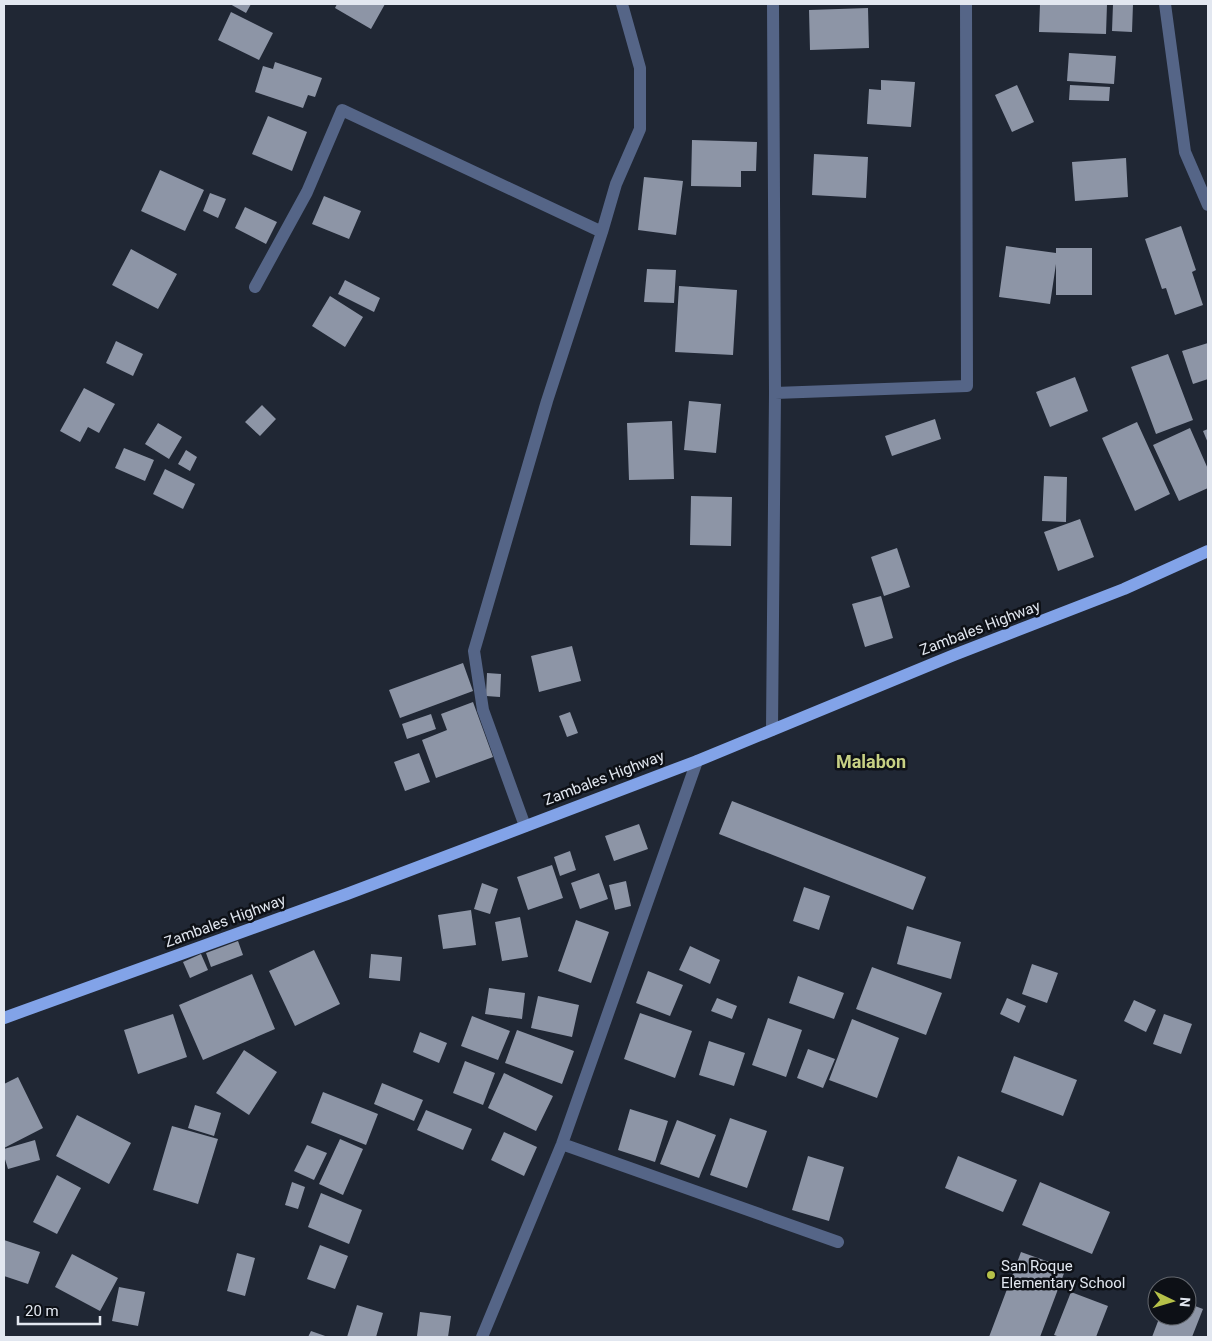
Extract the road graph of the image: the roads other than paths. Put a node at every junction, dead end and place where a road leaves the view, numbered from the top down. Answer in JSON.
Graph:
{"nodes":[{"id":1,"x":622,"y":4,"type":"edge"},
{"id":2,"x":773,"y":4,"type":"edge"},
{"id":3,"x":966,"y":4,"type":"edge"},
{"id":4,"x":1165,"y":4,"type":"edge"},
{"id":5,"x":1208,"y":205,"type":"edge"},
{"id":6,"x":602,"y":232,"type":"junction"},
{"id":7,"x":255,"y":287,"type":"dead end"},
{"id":8,"x":775,"y":393,"type":"junction"},
{"id":9,"x":1208,"y":551,"type":"edge"},
{"id":10,"x":772,"y":730,"type":"junction"},
{"id":11,"x":697,"y":760,"type":"junction"},
{"id":12,"x":525,"y":826,"type":"junction"},
{"id":13,"x":4,"y":1018,"type":"edge"},
{"id":14,"x":562,"y":1144,"type":"junction"},
{"id":15,"x":838,"y":1242,"type":"dead end"},
{"id":16,"x":482,"y":1337,"type":"edge"}],
"edges":[{"from":1,"to":6,"type":"street"},
{"from":2,"to":8,"type":"street"},
{"from":3,"to":8,"type":"street"},
{"from":4,"to":5,"type":"street"},
{"from":6,"to":7,"type":"street"},
{"from":6,"to":12,"type":"street"},
{"from":8,"to":10,"type":"street"},
{"from":9,"to":10,"type":"main road","name":"Zambales Highway"},
{"from":10,"to":11,"type":"main road","name":"Zambales Highway"},
{"from":11,"to":12,"type":"main road","name":"Zambales Highway"},
{"from":11,"to":14,"type":"street"},
{"from":12,"to":13,"type":"main road","name":"Zambales Highway"},
{"from":14,"to":15,"type":"street"},
{"from":14,"to":16,"type":"street"}]}
